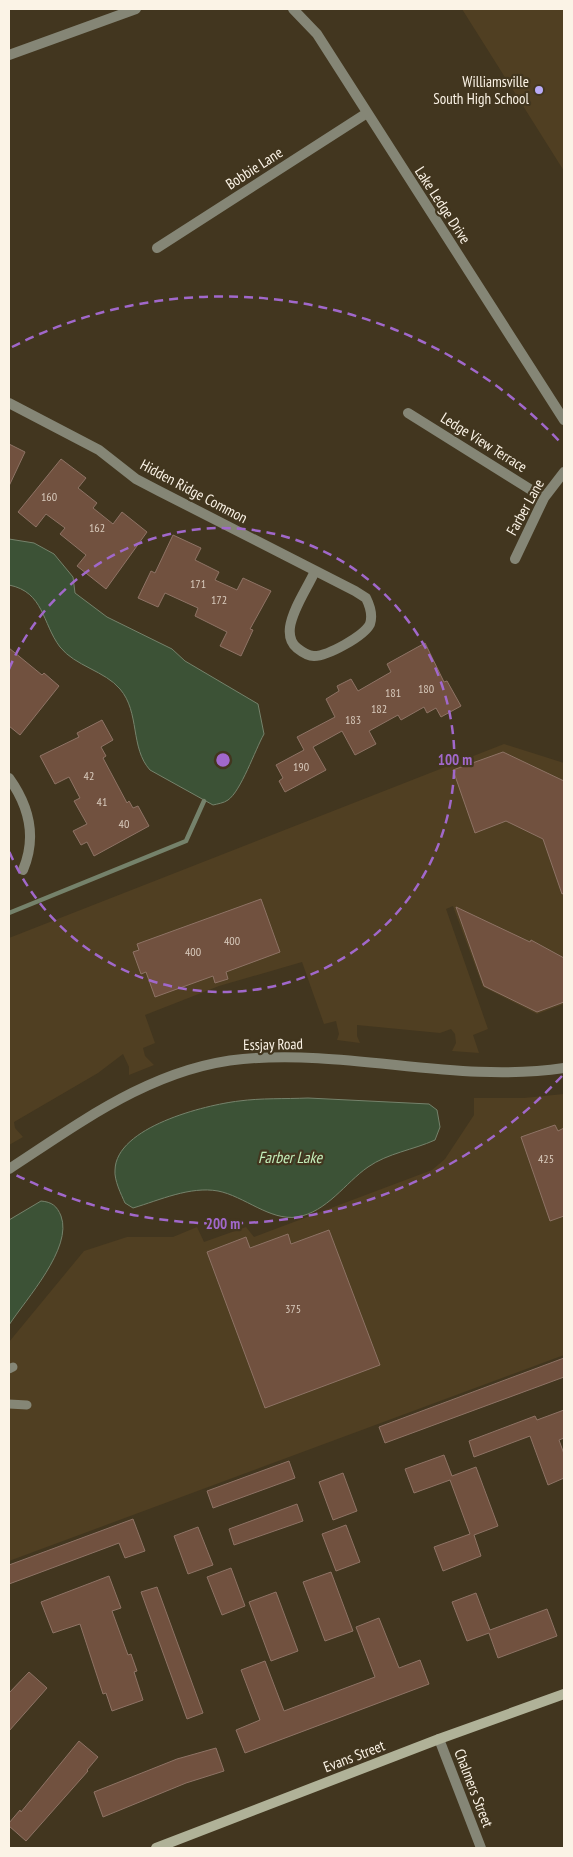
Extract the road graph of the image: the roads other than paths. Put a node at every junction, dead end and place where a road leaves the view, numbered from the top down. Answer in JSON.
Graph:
{"nodes":[{"id":1,"x":136,"y":9,"type":"edge"},
{"id":2,"x":293,"y":9,"type":"edge"},
{"id":3,"x":9,"y":55,"type":"edge"},
{"id":4,"x":367,"y":113,"type":"junction"},
{"id":5,"x":157,"y":248,"type":"dead end"},
{"id":6,"x":9,"y":403,"type":"edge"},
{"id":7,"x":408,"y":412,"type":"dead end"},
{"id":8,"x":564,"y":420,"type":"edge"},
{"id":9,"x":564,"y":472,"type":"edge"},
{"id":10,"x":544,"y":498,"type":"junction"},
{"id":11,"x":514,"y":559,"type":"dead end"},
{"id":12,"x":315,"y":571,"type":"junction"},
{"id":13,"x":9,"y":778,"type":"edge"},
{"id":14,"x":23,"y":870,"type":"dead end"},
{"id":15,"x":564,"y":1068,"type":"edge"},
{"id":16,"x":9,"y":1169,"type":"edge"},
{"id":17,"x":9,"y":1404,"type":"edge"},
{"id":18,"x":27,"y":1405,"type":"dead end"},
{"id":19,"x":564,"y":1694,"type":"edge"},
{"id":20,"x":439,"y":1739,"type":"junction"},
{"id":21,"x":156,"y":1848,"type":"edge"},
{"id":22,"x":480,"y":1848,"type":"edge"}],
"edges":[{"from":1,"to":3,"type":"street"},
{"from":2,"to":4,"type":"street","name":"Lake Ledge Drive"},
{"from":4,"to":5,"type":"street","name":"Bobbie Lane"},
{"from":4,"to":8,"type":"street","name":"Lake Ledge Drive"},
{"from":6,"to":12,"type":"street","name":"Hidden Ridge Common"},
{"from":7,"to":10,"type":"street","name":"Ledge View Terrace"},
{"from":9,"to":10,"type":"street","name":"Farber Lane"},
{"from":10,"to":11,"type":"street","name":"Farber Lane"},
{"from":12,"to":12,"type":"street","name":"Hidden Ridge Common"},
{"from":13,"to":14,"type":"street"},
{"from":15,"to":16,"type":"street","name":"Essjay Road"},
{"from":17,"to":18,"type":"lane"},
{"from":19,"to":20,"type":"street","name":"Evans Street"},
{"from":20,"to":21,"type":"street","name":"Evans Street"},
{"from":20,"to":22,"type":"street","name":"Chalmers Street"}]}
